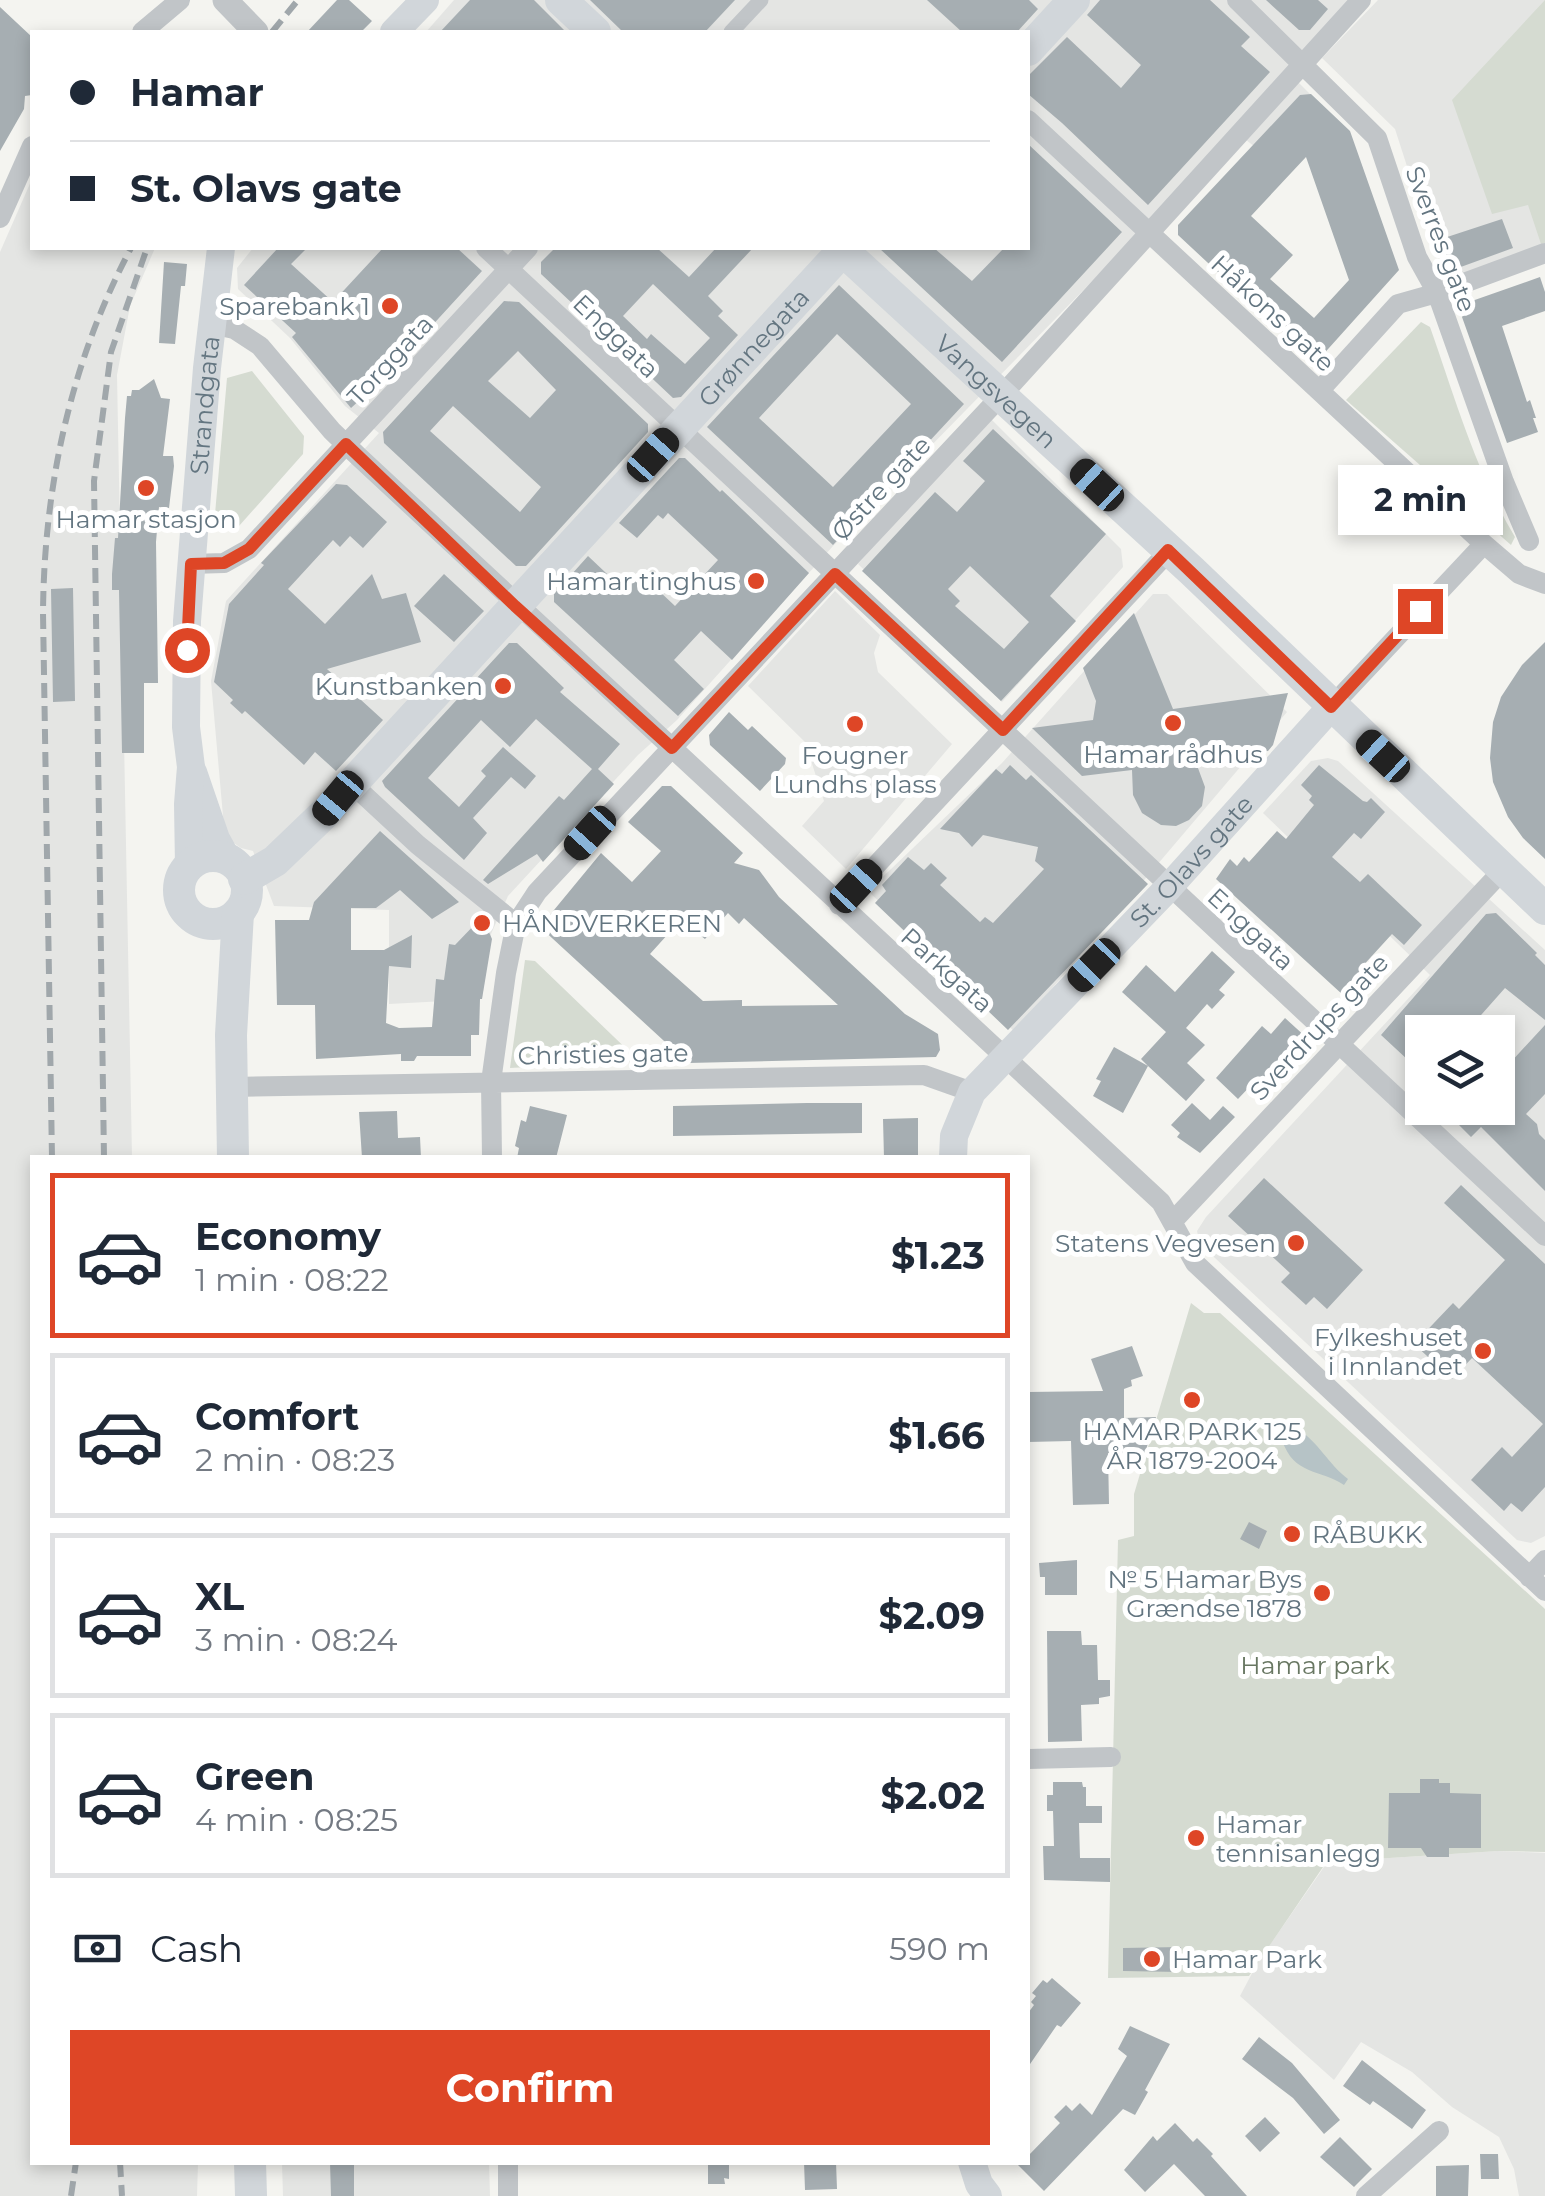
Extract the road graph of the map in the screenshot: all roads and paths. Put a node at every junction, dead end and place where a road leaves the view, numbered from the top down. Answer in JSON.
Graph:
{"nodes":[{"id":1,"x":180,"y":0,"type":"edge"},
{"id":2,"x":225,"y":0,"type":"edge"},
{"id":3,"x":424,"y":0,"type":"edge"},
{"id":4,"x":561,"y":0,"type":"edge"},
{"id":5,"x":761,"y":0,"type":"edge"},
{"id":6,"x":1074,"y":0,"type":"edge"},
{"id":7,"x":1237,"y":0,"type":"edge"},
{"id":8,"x":1361,"y":0,"type":"edge"},
{"id":9,"x":144,"y":30,"type":"edge"},
{"id":10,"x":254,"y":30,"type":"edge"},
{"id":11,"x":396,"y":30,"type":"edge"},
{"id":12,"x":593,"y":30,"type":"edge"},
{"id":13,"x":733,"y":30,"type":"edge"},
{"id":14,"x":1030,"y":48,"type":"edge"},
{"id":15,"x":1303,"y":62,"type":"junction"},
{"id":16,"x":1030,"y":122,"type":"edge"},
{"id":17,"x":30,"y":150,"type":"edge"},
{"id":18,"x":0,"y":218,"type":"edge"},
{"id":19,"x":1148,"y":232,"type":"junction"},
{"id":20,"x":221,"y":250,"type":"edge"},
{"id":21,"x":488,"y":250,"type":"edge"},
{"id":22,"x":526,"y":250,"type":"edge"},
{"id":23,"x":841,"y":250,"type":"edge"},
{"id":24,"x":845,"y":250,"type":"edge"},
{"id":25,"x":1545,"y":253,"type":"edge"},
{"id":26,"x":509,"y":268,"type":"junction"},
{"id":27,"x":1437,"y":294,"type":"junction"},
{"id":28,"x":212,"y":324,"type":"junction"},
{"id":29,"x":1320,"y":390,"type":"junction"},
{"id":30,"x":1001,"y":396,"type":"junction"},
{"id":31,"x":677,"y":428,"type":"junction"},
{"id":32,"x":346,"y":444,"type":"junction"},
{"id":33,"x":1529,"y":541,"type":"dead end"},
{"id":34,"x":1484,"y":544,"type":"junction"},
{"id":35,"x":1168,"y":550,"type":"junction"},
{"id":36,"x":191,"y":564,"type":"junction"},
{"id":37,"x":835,"y":574,"type":"junction"},
{"id":38,"x":1545,"y":584,"type":"edge"},
{"id":39,"x":515,"y":606,"type":"junction"},
{"id":40,"x":1331,"y":707,"type":"junction"},
{"id":41,"x":1003,"y":730,"type":"junction"},
{"id":42,"x":672,"y":748,"type":"junction"},
{"id":43,"x":191,"y":767,"type":"junction"},
{"id":44,"x":350,"y":782,"type":"junction"},
{"id":45,"x":189,"y":866,"type":"junction"},
{"id":46,"x":236,"y":869,"type":"junction"},
{"id":47,"x":1504,"y":869,"type":"junction"},
{"id":48,"x":1168,"y":886,"type":"junction"},
{"id":49,"x":838,"y":905,"type":"junction"},
{"id":50,"x":1545,"y":909,"type":"edge"},
{"id":51,"x":238,"y":913,"type":"junction"},
{"id":52,"x":204,"y":922,"type":"junction"},
{"id":53,"x":516,"y":924,"type":"junction"},
{"id":54,"x":232,"y":1035,"type":"junction"},
{"id":55,"x":1338,"y":1044,"type":"junction"},
{"id":56,"x":1006,"y":1057,"type":"junction"},
{"id":57,"x":491,"y":1082,"type":"junction"},
{"id":58,"x":232,"y":1087,"type":"junction"},
{"id":59,"x":959,"y":1087,"type":"junction"},
{"id":60,"x":233,"y":1155,"type":"edge"},
{"id":61,"x":492,"y":1155,"type":"edge"},
{"id":62,"x":953,"y":1155,"type":"edge"},
{"id":63,"x":1172,"y":1222,"type":"junction"},
{"id":64,"x":1545,"y":1236,"type":"edge"},
{"id":65,"x":1545,"y":1560,"type":"edge"},
{"id":66,"x":1537,"y":1584,"type":"edge"},
{"id":67,"x":1110,"y":1757,"type":"dead end"},
{"id":68,"x":1030,"y":1760,"type":"edge"},
{"id":69,"x":1439,"y":2131,"type":"dead end"},
{"id":70,"x":250,"y":2165,"type":"edge"},
{"id":71,"x":508,"y":2165,"type":"edge"},
{"id":72,"x":973,"y":2165,"type":"edge"},
{"id":73,"x":251,"y":2196,"type":"edge"},
{"id":74,"x":508,"y":2196,"type":"edge"},
{"id":75,"x":988,"y":2196,"type":"edge"},
{"id":76,"x":1366,"y":2196,"type":"edge"}],
"edges":[{"from":1,"to":9,"type":"street"},
{"from":2,"to":10,"type":"street"},
{"from":3,"to":11,"type":"main road"},
{"from":4,"to":12,"type":"main road"},
{"from":5,"to":13,"type":"street"},
{"from":6,"to":14,"type":"main road"},
{"from":7,"to":15,"type":"street","name":"Sverres gate"},
{"from":8,"to":15,"type":"street","name":"Østre gate"},
{"from":15,"to":19,"type":"street","name":"Østre gate"},
{"from":15,"to":27,"type":"street","name":"Sverres gate"},
{"from":16,"to":19,"type":"street","name":"Håkons gate"},
{"from":17,"to":18,"type":"street"},
{"from":19,"to":29,"type":"street","name":"Håkons gate"},
{"from":19,"to":30,"type":"street","name":"Østre gate"},
{"from":20,"to":28,"type":"main road","name":"Strandgata"},
{"from":21,"to":26,"type":"street","name":"Enggata"},
{"from":22,"to":26,"type":"street","name":"Torggata"},
{"from":23,"to":31,"type":"main road","name":"Grønnegata"},
{"from":24,"to":30,"type":"main road","name":"Vangsvegen"},
{"from":25,"to":27,"type":"street"},
{"from":26,"to":31,"type":"street","name":"Enggata"},
{"from":26,"to":32,"type":"street","name":"Torggata"},
{"from":27,"to":29,"type":"street"},
{"from":27,"to":33,"type":"street","name":"Sverres gate"},
{"from":28,"to":32,"type":"street","name":"Parkgata"},
{"from":28,"to":36,"type":"main road","name":"Strandgata"},
{"from":29,"to":34,"type":"street","name":"Håkons gate"},
{"from":30,"to":35,"type":"main road","name":"Vangsvegen"},
{"from":30,"to":37,"type":"street","name":"Østre gate"},
{"from":31,"to":37,"type":"street","name":"Enggata"},
{"from":31,"to":39,"type":"main road","name":"Grønnegata"},
{"from":32,"to":36,"type":"street","name":"Torggata"},
{"from":32,"to":39,"type":"street","name":"Parkgata"},
{"from":34,"to":38,"type":"street"},
{"from":34,"to":40,"type":"street","name":"St. Olavs gate"},
{"from":35,"to":40,"type":"main road","name":"Vangsvegen"},
{"from":35,"to":41,"type":"street"},
{"from":36,"to":43,"type":"main road","name":"Strandgata"},
{"from":37,"to":41,"type":"street","name":"Enggata"},
{"from":37,"to":42,"type":"street","name":"Østre gate"},
{"from":39,"to":42,"type":"street","name":"Parkgata"},
{"from":39,"to":44,"type":"main road","name":"Grønnegata"},
{"from":40,"to":47,"type":"main road","name":"Vangsvegen"},
{"from":40,"to":48,"type":"main road","name":"St. Olavs gate"},
{"from":41,"to":48,"type":"street","name":"Enggata"},
{"from":41,"to":49,"type":"street"},
{"from":42,"to":49,"type":"street","name":"Parkgata"},
{"from":42,"to":53,"type":"street","name":"Østre gate"},
{"from":43,"to":45,"type":"main road"},
{"from":43,"to":46,"type":"main road"},
{"from":44,"to":46,"type":"main road","name":"Grønnegata"},
{"from":44,"to":53,"type":"street"},
{"from":45,"to":46,"type":"main road"},
{"from":45,"to":52,"type":"main road"},
{"from":46,"to":51,"type":"main road"},
{"from":47,"to":50,"type":"main road","name":"Vangsvegen"},
{"from":47,"to":55,"type":"street","name":"Sverdrups gate"},
{"from":48,"to":55,"type":"street","name":"Enggata"},
{"from":48,"to":56,"type":"main road","name":"St. Olavs gate"},
{"from":49,"to":56,"type":"street","name":"Parkgata"},
{"from":51,"to":52,"type":"main road"},
{"from":51,"to":54,"type":"main road"},
{"from":52,"to":54,"type":"main road"},
{"from":53,"to":57,"type":"street","name":"Østre gate"},
{"from":54,"to":58,"type":"main road"},
{"from":55,"to":63,"type":"street","name":"Sverdrups gate"},
{"from":55,"to":64,"type":"street","name":"Enggata"},
{"from":56,"to":59,"type":"main road","name":"St. Olavs gate"},
{"from":56,"to":63,"type":"street","name":"Parkgata"},
{"from":57,"to":58,"type":"street","name":"Christies gate"},
{"from":57,"to":59,"type":"street","name":"Christies gate"},
{"from":57,"to":61,"type":"street","name":"Østre gate"},
{"from":58,"to":60,"type":"main road"},
{"from":59,"to":62,"type":"main road","name":"St. Olavs gate"},
{"from":63,"to":66,"type":"street","name":"Parkgata"},
{"from":65,"to":66,"type":"street"},
{"from":67,"to":68,"type":"street"},
{"from":69,"to":76,"type":"street"},
{"from":70,"to":73,"type":"main road"},
{"from":71,"to":74,"type":"street"},
{"from":72,"to":75,"type":"main road"}]}
